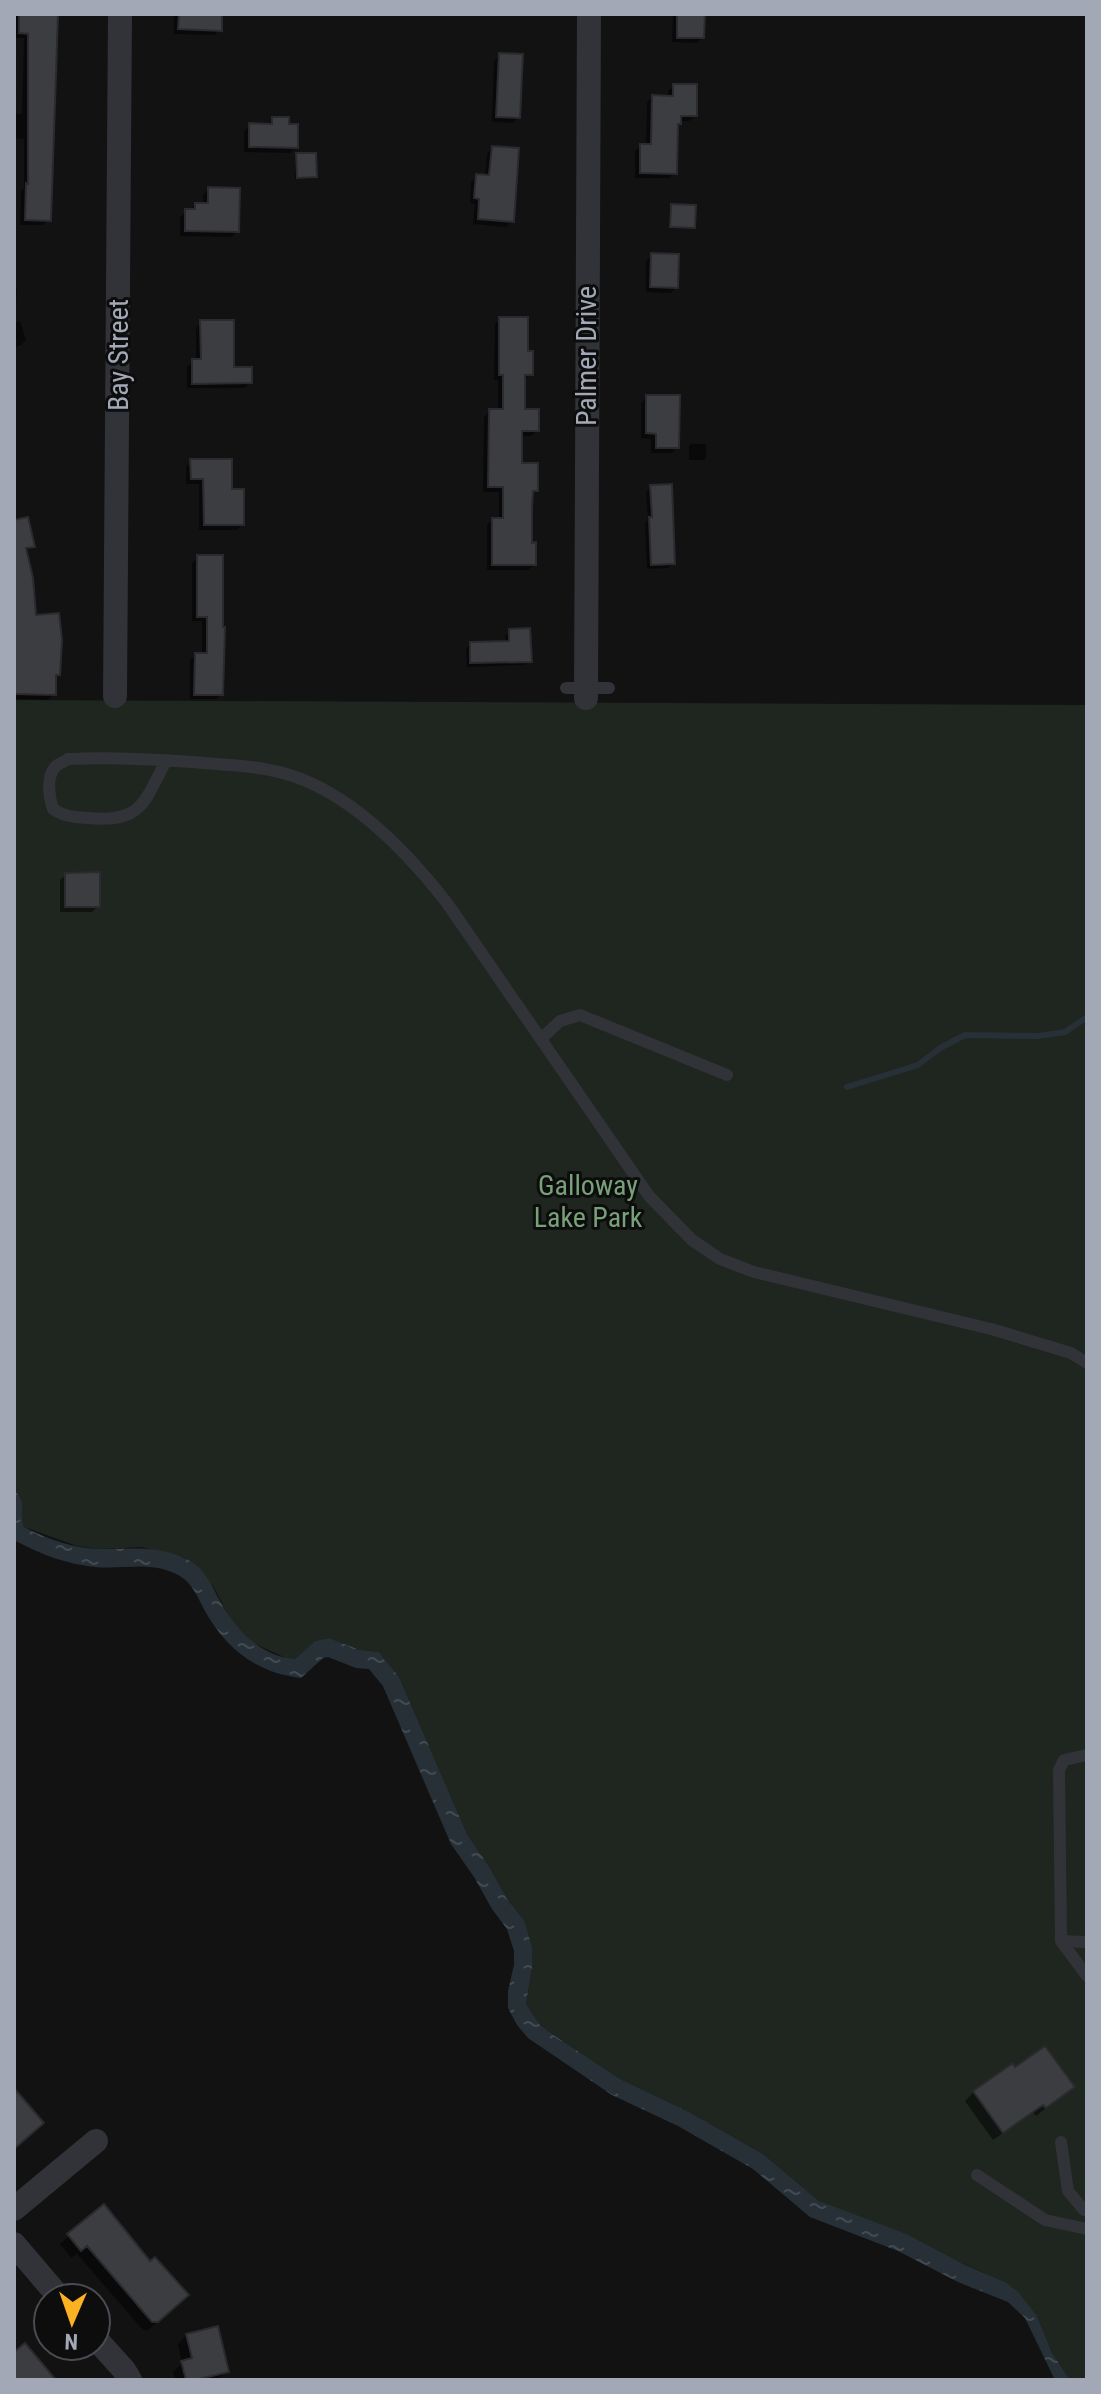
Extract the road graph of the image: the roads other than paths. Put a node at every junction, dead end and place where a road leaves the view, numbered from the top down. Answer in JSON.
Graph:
{"nodes":[{"id":1,"x":120,"y":14,"type":"edge"},
{"id":2,"x":589,"y":14,"type":"edge"},
{"id":3,"x":587,"y":690,"type":"dead end"},
{"id":4,"x":115,"y":696,"type":"dead end"},
{"id":5,"x":166,"y":761,"type":"junction"},
{"id":6,"x":541,"y":1039,"type":"junction"},
{"id":7,"x":727,"y":1075,"type":"dead end"},
{"id":8,"x":1087,"y":1363,"type":"edge"},
{"id":9,"x":1087,"y":1755,"type":"edge"},
{"id":10,"x":1061,"y":1941,"type":"junction"},
{"id":11,"x":1087,"y":1942,"type":"edge"},
{"id":12,"x":1087,"y":1976,"type":"edge"},
{"id":13,"x":96,"y":2141,"type":"dead end"},
{"id":14,"x":1061,"y":2142,"type":"dead end"},
{"id":15,"x":977,"y":2175,"type":"dead end"},
{"id":16,"x":14,"y":2209,"type":"edge"},
{"id":17,"x":1086,"y":2210,"type":"edge"},
{"id":18,"x":1087,"y":2229,"type":"edge"},
{"id":19,"x":14,"y":2244,"type":"edge"},
{"id":20,"x":46,"y":2282,"type":"edge"},
{"id":21,"x":112,"y":2357,"type":"edge"},
{"id":22,"x":130,"y":2380,"type":"edge"}],
"edges":[{"from":1,"to":4,"type":"street","name":"Bay Street"},
{"from":2,"to":3,"type":"street","name":"Palmer Drive"},
{"from":5,"to":5,"type":"lane"},
{"from":5,"to":6,"type":"lane"},
{"from":6,"to":7,"type":"lane"},
{"from":6,"to":8,"type":"lane"},
{"from":9,"to":10,"type":"lane"},
{"from":10,"to":11,"type":"lane"},
{"from":10,"to":12,"type":"lane"},
{"from":13,"to":16,"type":"street"},
{"from":14,"to":17,"type":"lane"},
{"from":15,"to":18,"type":"lane"},
{"from":19,"to":20,"type":"street"},
{"from":21,"to":22,"type":"street"}]}
